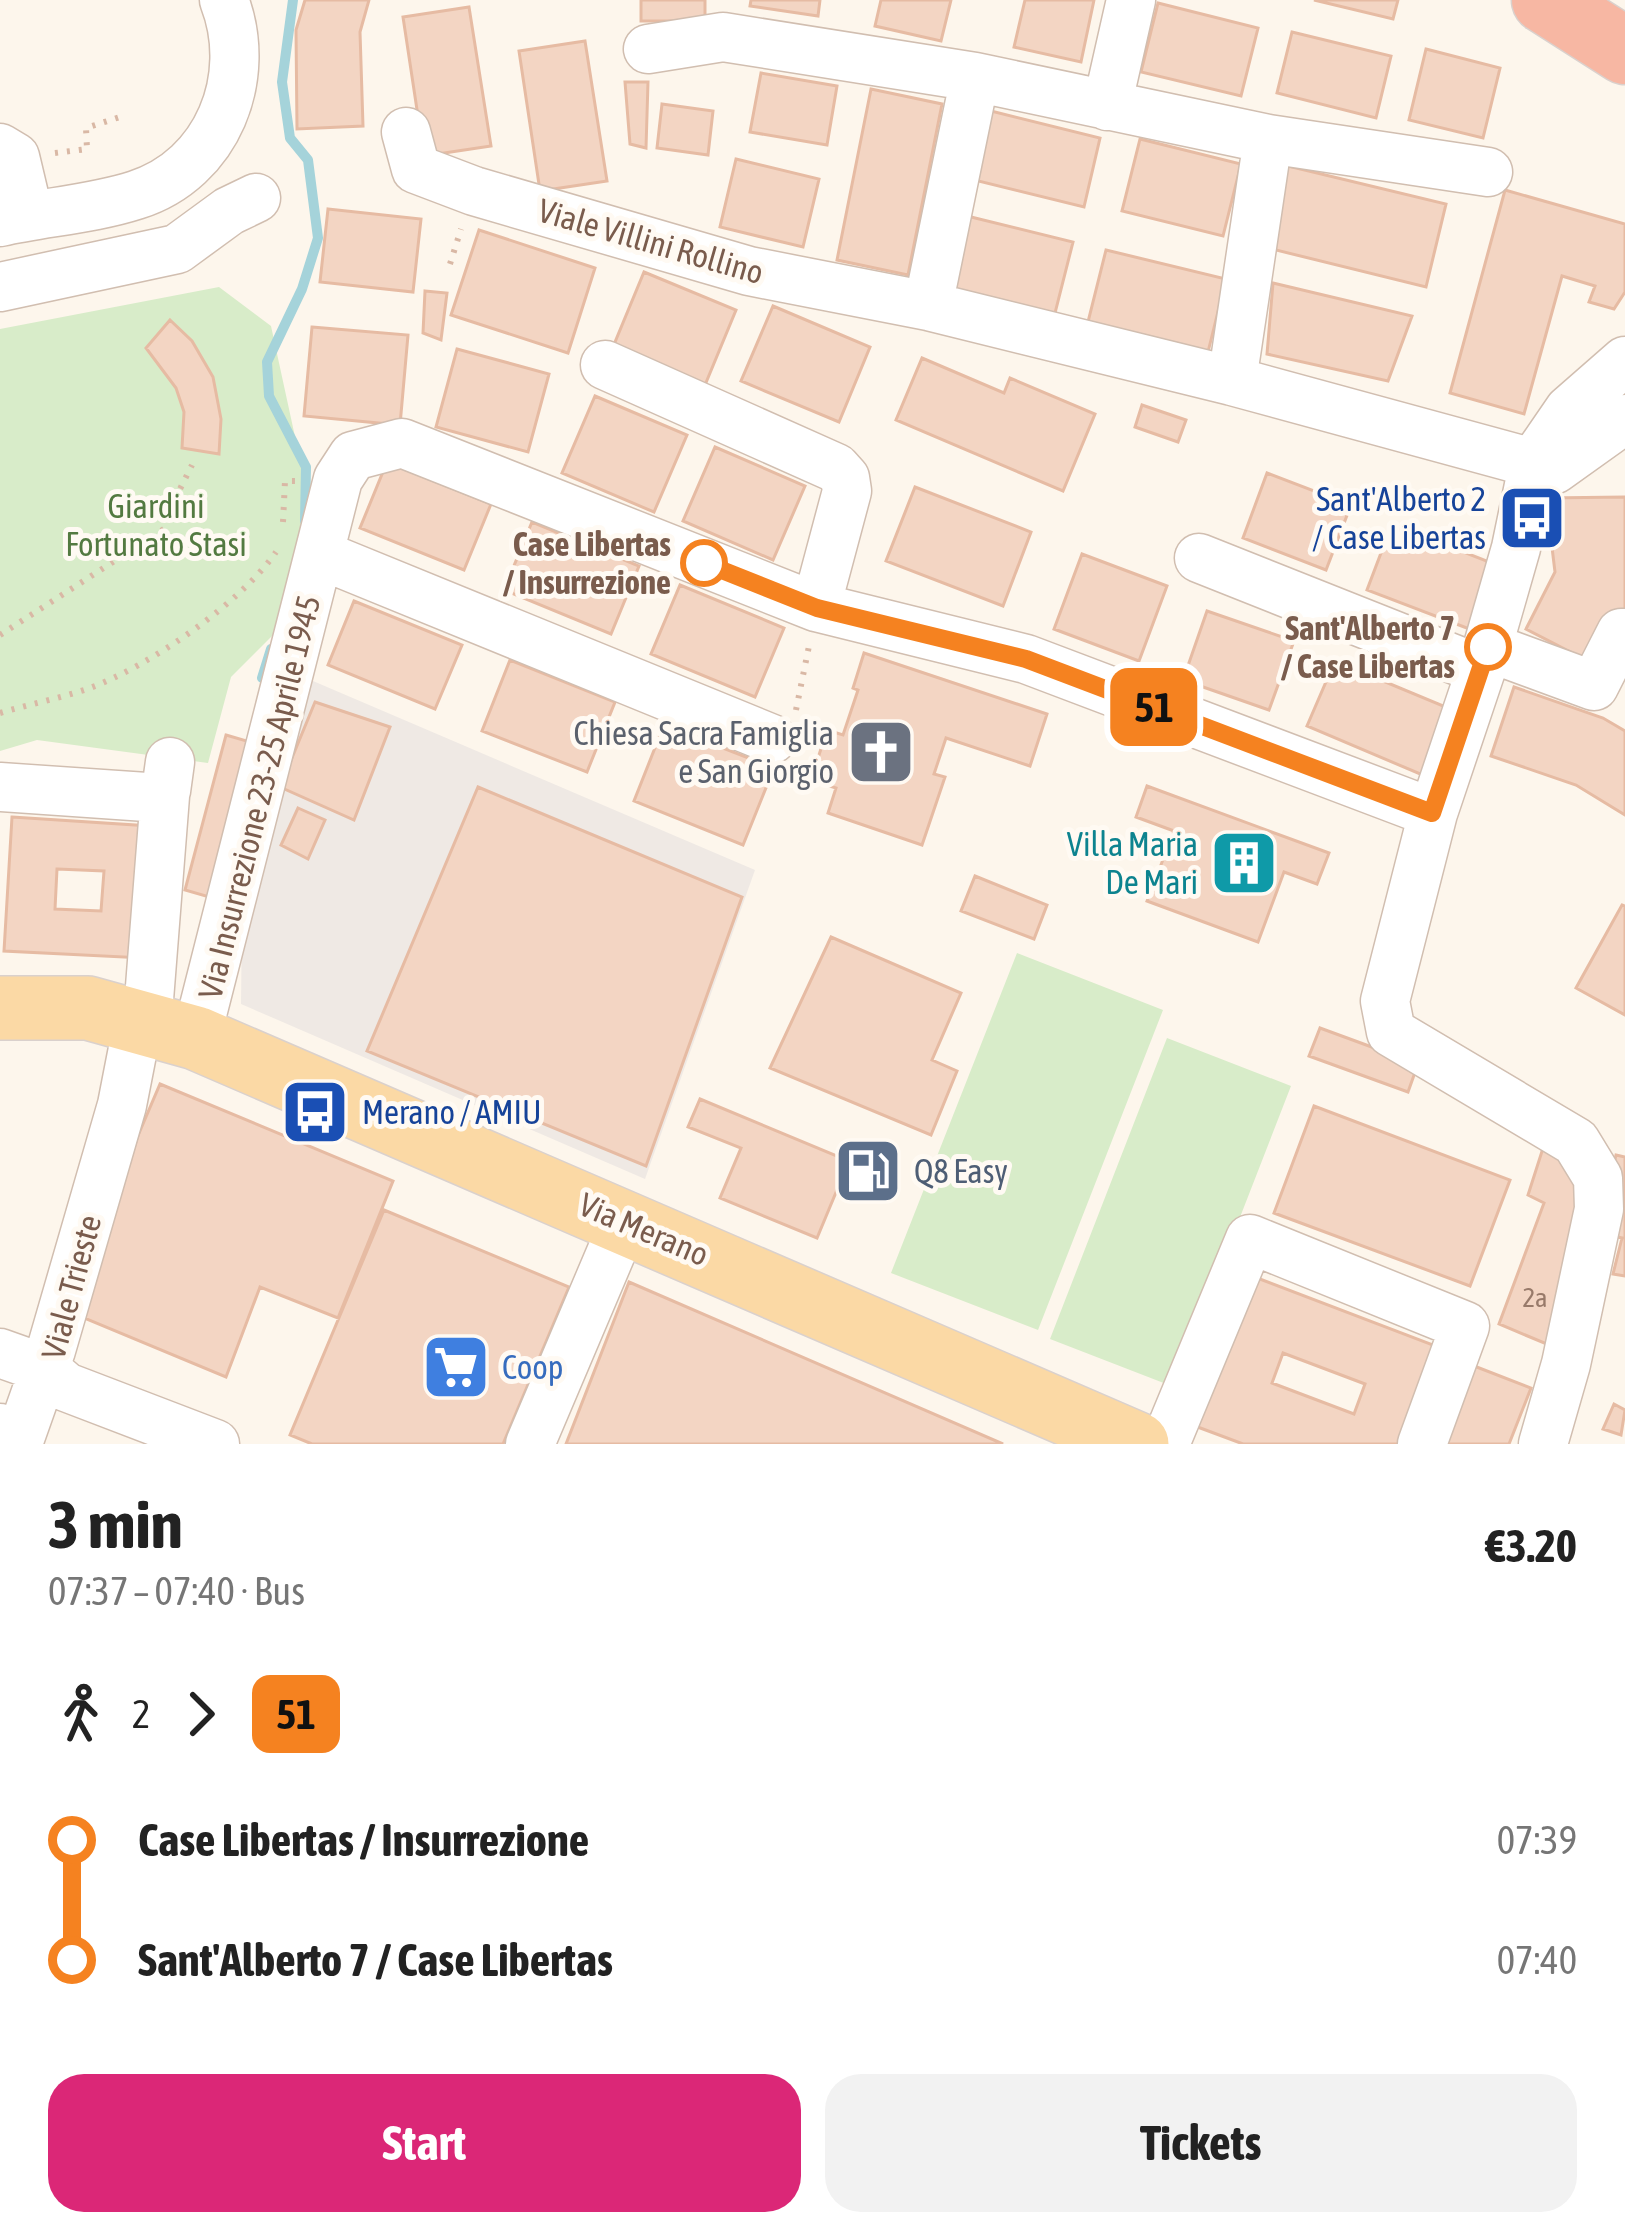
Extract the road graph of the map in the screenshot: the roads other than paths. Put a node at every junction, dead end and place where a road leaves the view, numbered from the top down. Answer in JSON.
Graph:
{"nodes":[{"id":1,"x":224,"y":0,"type":"edge"},
{"id":2,"x":1130,"y":0,"type":"edge"},
{"id":3,"x":1545,"y":0,"type":"edge"},
{"id":4,"x":648,"y":49,"type":"dead end"},
{"id":5,"x":1625,"y":51,"type":"edge"},
{"id":6,"x":974,"y":77,"type":"junction"},
{"id":7,"x":1107,"y":106,"type":"junction"},
{"id":8,"x":406,"y":132,"type":"dead end"},
{"id":9,"x":1268,"y":139,"type":"junction"},
{"id":10,"x":8,"y":153,"type":"edge"},
{"id":11,"x":1488,"y":172,"type":"dead end"},
{"id":12,"x":256,"y":198,"type":"dead end"},
{"id":13,"x":15,"y":219,"type":"edge"},
{"id":14,"x":0,"y":287,"type":"edge"},
{"id":15,"x":928,"y":306,"type":"junction"},
{"id":16,"x":1625,"y":361,"type":"edge"},
{"id":17,"x":605,"y":365,"type":"dead end"},
{"id":18,"x":1232,"y":381,"type":"junction"},
{"id":19,"x":1625,"y":419,"type":"edge"},
{"id":20,"x":1534,"y":461,"type":"junction"},
{"id":21,"x":321,"y":555,"type":"junction"},
{"id":22,"x":1199,"y":558,"type":"dead end"},
{"id":23,"x":817,"y":608,"type":"junction"},
{"id":24,"x":1625,"y":633,"type":"edge"},
{"id":25,"x":1485,"y":659,"type":"junction"},
{"id":26,"x":772,"y":739,"type":"road end"},
{"id":27,"x":0,"y":787,"type":"edge"},
{"id":28,"x":1432,"y":813,"type":"junction"},
{"id":29,"x":0,"y":1008,"type":"edge"},
{"id":30,"x":160,"y":1028,"type":"junction"},
{"id":31,"x":625,"y":1220,"type":"junction"},
{"id":32,"x":22,"y":1361,"type":"edge"},
{"id":33,"x":0,"y":1428,"type":"edge"},
{"id":34,"x":215,"y":1444,"type":"edge"},
{"id":35,"x":530,"y":1444,"type":"edge"},
{"id":36,"x":1137,"y":1444,"type":"edge"},
{"id":37,"x":1165,"y":1444,"type":"edge"},
{"id":38,"x":1422,"y":1444,"type":"edge"},
{"id":39,"x":1543,"y":1444,"type":"edge"}],
"edges":[{"from":1,"to":13,"type":"street"},
{"from":2,"to":7,"type":"street"},
{"from":3,"to":5,"type":"highway"},
{"from":4,"to":6,"type":"street"},
{"from":6,"to":7,"type":"street"},
{"from":6,"to":15,"type":"street"},
{"from":7,"to":9,"type":"street"},
{"from":8,"to":15,"type":"street","name":"Viale Villini Rollino"},
{"from":9,"to":11,"type":"street"},
{"from":9,"to":18,"type":"street"},
{"from":10,"to":13,"type":"street"},
{"from":12,"to":14,"type":"street"},
{"from":15,"to":18,"type":"street","name":"Viale Villini Rollino"},
{"from":16,"to":20,"type":"street"},
{"from":17,"to":23,"type":"street"},
{"from":18,"to":20,"type":"street","name":"Viale Villini Rollino"},
{"from":19,"to":20,"type":"street"},
{"from":20,"to":25,"type":"street"},
{"from":21,"to":23,"type":"street","name":"Via Insurrezione 23-25 Aprile 1945"},
{"from":21,"to":26,"type":"street","name":"Via Insurrezione 23-25 Aprile 1945"},
{"from":21,"to":30,"type":"street","name":"Via Insurrezione 23-25 Aprile 1945"},
{"from":22,"to":25,"type":"street"},
{"from":23,"to":28,"type":"street"},
{"from":24,"to":25,"type":"street"},
{"from":25,"to":28,"type":"street"},
{"from":27,"to":30,"type":"street"},
{"from":28,"to":39,"type":"street"},
{"from":29,"to":30,"type":"main road","name":"Via Merano"},
{"from":30,"to":31,"type":"main road","name":"Via Merano"},
{"from":30,"to":32,"type":"street","name":"Viale Trieste"},
{"from":31,"to":35,"type":"street"},
{"from":31,"to":36,"type":"main road","name":"Via Merano"},
{"from":32,"to":33,"type":"street"},
{"from":32,"to":34,"type":"street","name":"Viale Trieste"},
{"from":37,"to":38,"type":"street"}]}
